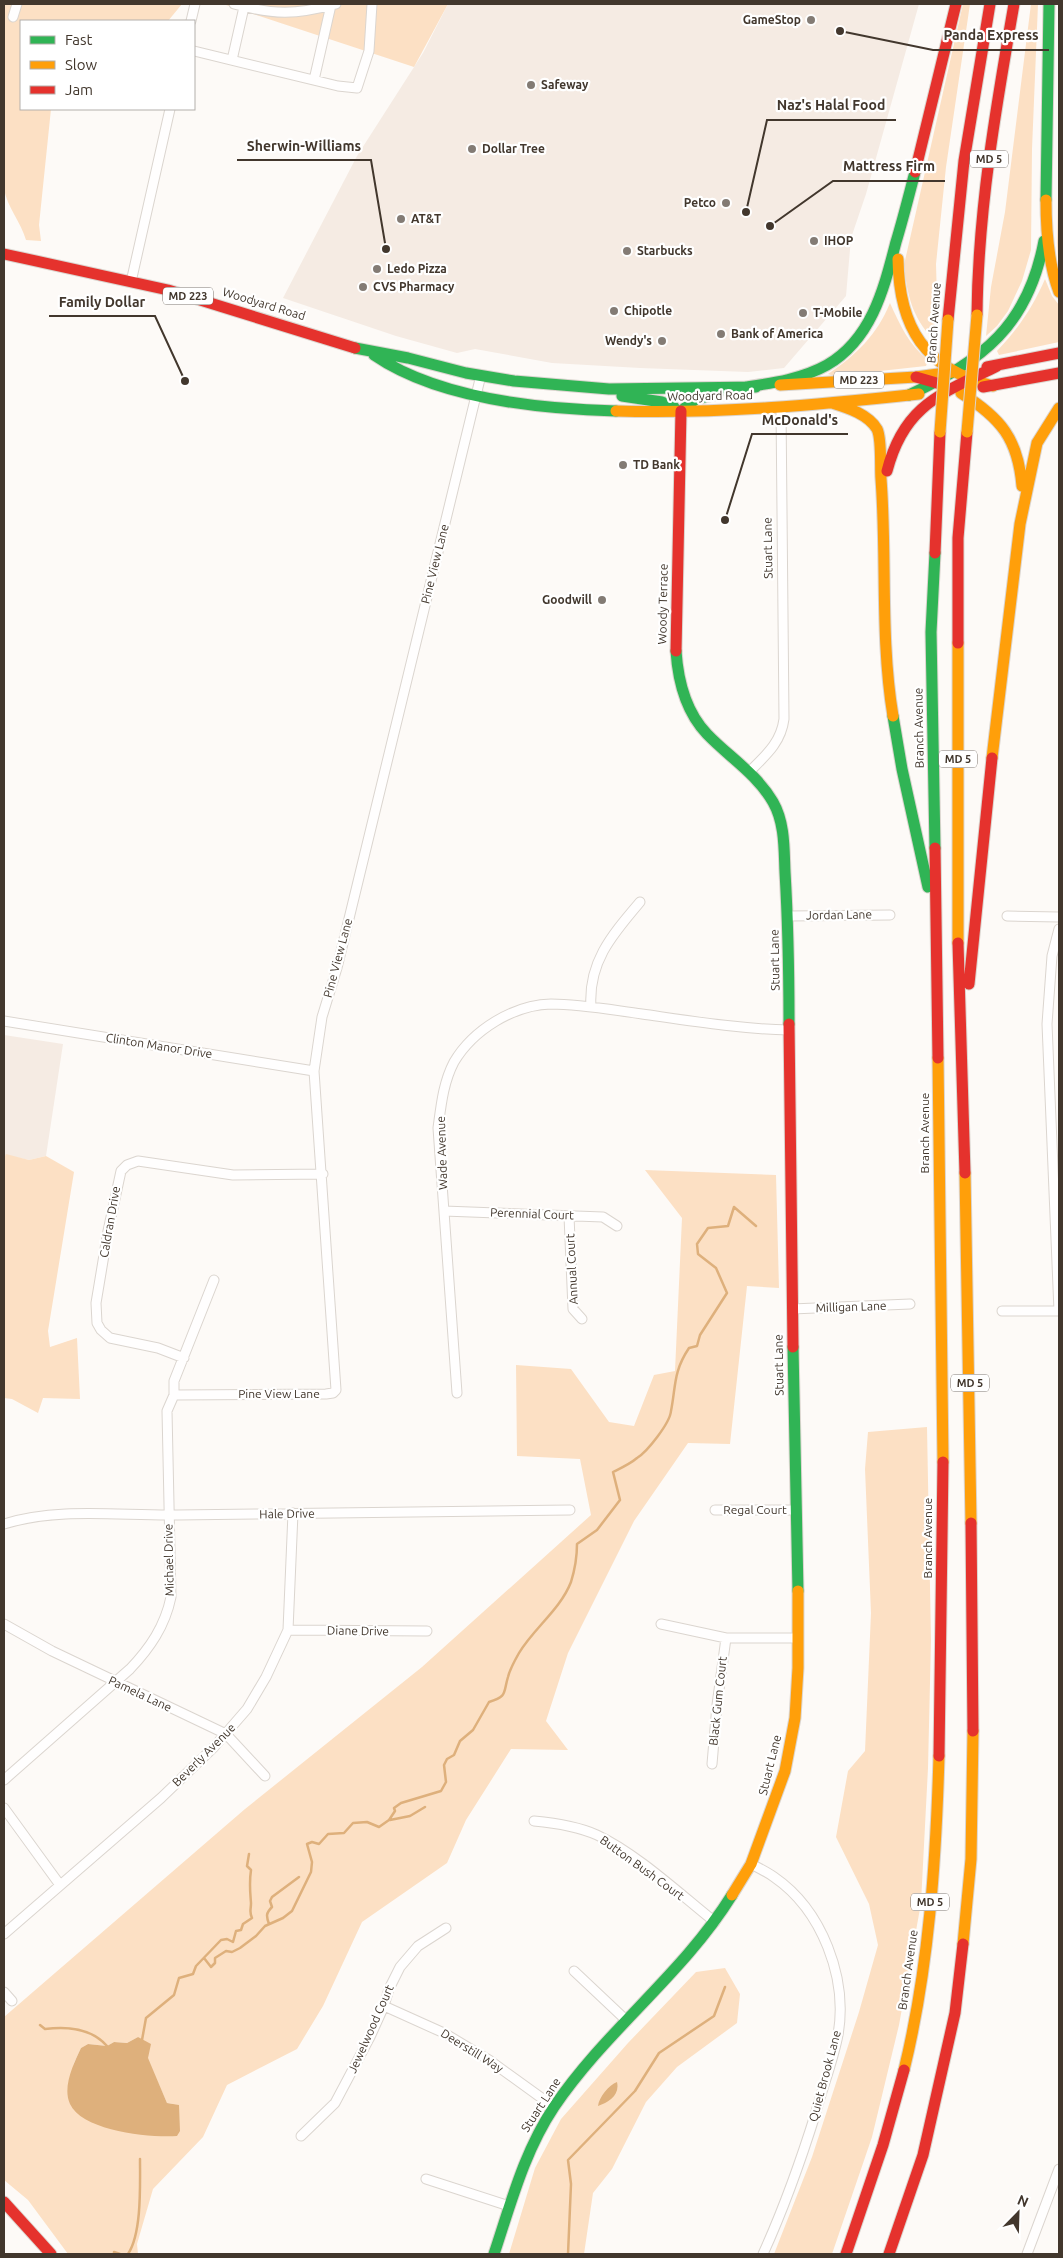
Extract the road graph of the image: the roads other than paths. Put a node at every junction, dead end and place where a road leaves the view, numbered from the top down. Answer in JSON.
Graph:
{"nodes":[{"id":1,"x":17,"y":4,"type":"edge"},
{"id":2,"x":195,"y":4,"type":"edge"},
{"id":3,"x":234,"y":4,"type":"edge"},
{"id":4,"x":333,"y":4,"type":"edge"},
{"id":5,"x":372,"y":4,"type":"edge"},
{"id":6,"x":956,"y":4,"type":"edge"},
{"id":7,"x":990,"y":4,"type":"edge"},
{"id":8,"x":1014,"y":4,"type":"edge"},
{"id":9,"x":1049,"y":4,"type":"edge"},
{"id":10,"x":244,"y":7,"type":"junction"},
{"id":11,"x":14,"y":17,"type":"dead end"},
{"id":12,"x":191,"y":20,"type":"edge"},
{"id":13,"x":195,"y":51,"type":"edge"},
{"id":14,"x":232,"y":60,"type":"junction"},
{"id":15,"x":314,"y":80,"type":"junction"},
{"id":16,"x":170,"y":110,"type":"edge"},
{"id":17,"x":901,"y":225,"type":"junction"},
{"id":18,"x":1046,"y":225,"type":"junction"},
{"id":19,"x":4,"y":254,"type":"edge"},
{"id":20,"x":131,"y":282,"type":"junction"},
{"id":21,"x":1059,"y":292,"type":"edge"},
{"id":22,"x":369,"y":352,"type":"junction"},
{"id":23,"x":1059,"y":352,"type":"edge"},
{"id":24,"x":997,"y":366,"type":"junction"},
{"id":25,"x":1059,"y":372,"type":"edge"},
{"id":26,"x":953,"y":373,"type":"junction"},
{"id":27,"x":481,"y":375,"type":"junction"},
{"id":28,"x":916,"y":376,"type":"junction"},
{"id":29,"x":968,"y":381,"type":"junction"},
{"id":30,"x":936,"y":382,"type":"junction"},
{"id":31,"x":993,"y":386,"type":"junction"},
{"id":32,"x":577,"y":387,"type":"junction"},
{"id":33,"x":746,"y":387,"type":"junction"},
{"id":34,"x":951,"y":390,"type":"junction"},
{"id":35,"x":476,"y":395,"type":"junction"},
{"id":36,"x":909,"y":395,"type":"junction"},
{"id":37,"x":832,"y":403,"type":"junction"},
{"id":38,"x":780,"y":408,"type":"junction"},
{"id":39,"x":1059,"y":408,"type":"edge"},
{"id":40,"x":681,"y":411,"type":"junction"},
{"id":41,"x":883,"y":505,"type":"junction"},
{"id":42,"x":1024,"y":507,"type":"junction"},
{"id":43,"x":749,"y":772,"type":"junction"},
{"id":44,"x":640,"y":902,"type":"dead end"},
{"id":45,"x":890,"y":915,"type":"dead end"},
{"id":46,"x":788,"y":916,"type":"junction"},
{"id":47,"x":1007,"y":916,"type":"dead end"},
{"id":48,"x":1059,"y":917,"type":"edge"},
{"id":49,"x":1059,"y":929,"type":"edge"},
{"id":50,"x":936,"y":966,"type":"junction"},
{"id":51,"x":590,"y":1008,"type":"junction"},
{"id":52,"x":4,"y":1021,"type":"edge"},
{"id":53,"x":789,"y":1030,"type":"junction"},
{"id":54,"x":314,"y":1071,"type":"junction"},
{"id":55,"x":964,"y":1088,"type":"junction"},
{"id":56,"x":323,"y":1174,"type":"junction"},
{"id":57,"x":444,"y":1211,"type":"junction"},
{"id":58,"x":569,"y":1216,"type":"junction"},
{"id":59,"x":617,"y":1226,"type":"dead end"},
{"id":60,"x":214,"y":1280,"type":"dead end"},
{"id":61,"x":910,"y":1304,"type":"dead end"},
{"id":62,"x":792,"y":1309,"type":"junction"},
{"id":63,"x":1002,"y":1311,"type":"dead end"},
{"id":64,"x":1059,"y":1311,"type":"edge"},
{"id":65,"x":582,"y":1319,"type":"dead end"},
{"id":66,"x":184,"y":1358,"type":"junction"},
{"id":67,"x":457,"y":1393,"type":"dead end"},
{"id":68,"x":174,"y":1395,"type":"junction"},
{"id":69,"x":570,"y":1510,"type":"dead end"},
{"id":70,"x":715,"y":1510,"type":"dead end"},
{"id":71,"x":796,"y":1510,"type":"junction"},
{"id":72,"x":293,"y":1514,"type":"junction"},
{"id":73,"x":168,"y":1516,"type":"junction"},
{"id":74,"x":4,"y":1524,"type":"edge"},
{"id":75,"x":4,"y":1624,"type":"edge"},
{"id":76,"x":661,"y":1624,"type":"dead end"},
{"id":77,"x":288,"y":1630,"type":"junction"},
{"id":78,"x":427,"y":1631,"type":"dead end"},
{"id":79,"x":726,"y":1638,"type":"junction"},
{"id":80,"x":798,"y":1638,"type":"junction"},
{"id":81,"x":114,"y":1682,"type":"junction"},
{"id":82,"x":226,"y":1734,"type":"junction"},
{"id":83,"x":712,"y":1764,"type":"dead end"},
{"id":84,"x":265,"y":1776,"type":"dead end"},
{"id":85,"x":4,"y":1780,"type":"edge"},
{"id":86,"x":4,"y":1808,"type":"edge"},
{"id":87,"x":534,"y":1821,"type":"dead end"},
{"id":88,"x":751,"y":1864,"type":"junction"},
{"id":89,"x":60,"y":1885,"type":"junction"},
{"id":90,"x":715,"y":1922,"type":"junction"},
{"id":91,"x":446,"y":1928,"type":"dead end"},
{"id":92,"x":4,"y":1934,"type":"edge"},
{"id":93,"x":574,"y":1971,"type":"dead end"},
{"id":94,"x":4,"y":1992,"type":"edge"},
{"id":95,"x":12,"y":2001,"type":"dead end"},
{"id":96,"x":384,"y":2006,"type":"junction"},
{"id":97,"x":627,"y":2021,"type":"junction"},
{"id":98,"x":554,"y":2107,"type":"junction"},
{"id":99,"x":301,"y":2136,"type":"dead end"},
{"id":100,"x":1059,"y":2169,"type":"edge"},
{"id":101,"x":426,"y":2179,"type":"dead end"},
{"id":102,"x":4,"y":2202,"type":"edge"},
{"id":103,"x":509,"y":2206,"type":"junction"},
{"id":104,"x":51,"y":2254,"type":"edge"},
{"id":105,"x":494,"y":2254,"type":"edge"},
{"id":106,"x":763,"y":2254,"type":"edge"},
{"id":107,"x":846,"y":2254,"type":"edge"},
{"id":108,"x":889,"y":2254,"type":"edge"},
{"id":109,"x":1027,"y":2254,"type":"edge"}],
"edges":[{"from":1,"to":11,"type":"street"},
{"from":2,"to":12,"type":"street"},
{"from":3,"to":10,"type":"street"},
{"from":4,"to":10,"type":"street"},
{"from":4,"to":15,"type":"street"},
{"from":5,"to":15,"type":"street"},
{"from":6,"to":17,"type":"main road"},
{"from":7,"to":50,"type":"main road","name":"Branch Avenue","number":"MD 5","bridge":true},
{"from":8,"to":55,"type":"main road","number":"MD 5","bridge":true},
{"from":9,"to":18,"type":"main road"},
{"from":10,"to":14,"type":"street"},
{"from":13,"to":14,"type":"street"},
{"from":14,"to":15,"type":"street"},
{"from":16,"to":20,"type":"street"},
{"from":17,"to":26,"type":"main road"},
{"from":17,"to":33,"type":"main road"},
{"from":18,"to":21,"type":"main road"},
{"from":18,"to":26,"type":"main road"},
{"from":19,"to":20,"type":"main road","name":"Woodyard Road","number":"MD 223"},
{"from":20,"to":22,"type":"main road","name":"Woodyard Road","number":"MD 223"},
{"from":22,"to":27,"type":"main road","name":"Woodyard Road","number":"MD 223"},
{"from":22,"to":35,"type":"main road","name":"Woodyard Road","number":"MD 223"},
{"from":23,"to":24,"type":"main road","name":"Woodyard Road","number":"MD 223"},
{"from":24,"to":26,"type":"main road","name":"Woodyard Road","number":"MD 223"},
{"from":24,"to":29,"type":"main road"},
{"from":25,"to":31,"type":"main road","name":"Woodyard Road","number":"MD 223"},
{"from":26,"to":28,"type":"main road","name":"Woodyard Road","number":"MD 223"},
{"from":26,"to":29,"type":"main road"},
{"from":26,"to":30,"type":"main road"},
{"from":27,"to":32,"type":"main road","name":"Woodyard Road","number":"MD 223"},
{"from":27,"to":35,"type":"street","name":"Pine View Lane"},
{"from":28,"to":30,"type":"main road"},
{"from":28,"to":33,"type":"main road","name":"Woodyard Road","number":"MD 223"},
{"from":29,"to":31,"type":"main road"},
{"from":29,"to":34,"type":"main road"},
{"from":30,"to":34,"type":"main road"},
{"from":30,"to":36,"type":"main road"},
{"from":31,"to":34,"type":"main road","name":"Woodyard Road","number":"MD 223"},
{"from":32,"to":33,"type":"main road","name":"Woodyard Road","number":"MD 223"},
{"from":32,"to":40,"type":"main road"},
{"from":33,"to":40,"type":"main road"},
{"from":34,"to":36,"type":"main road","name":"Woodyard Road","number":"MD 223"},
{"from":34,"to":41,"type":"main road"},
{"from":34,"to":42,"type":"main road"},
{"from":35,"to":40,"type":"main road","name":"Woodyard Road","number":"MD 223"},
{"from":35,"to":54,"type":"street","name":"Pine View Lane"},
{"from":36,"to":37,"type":"main road","name":"Woodyard Road","number":"MD 223"},
{"from":37,"to":38,"type":"main road","name":"Woodyard Road","number":"MD 223"},
{"from":37,"to":41,"type":"main road"},
{"from":38,"to":40,"type":"main road","name":"Woodyard Road","number":"MD 223"},
{"from":38,"to":43,"type":"street","name":"Stuart Lane"},
{"from":39,"to":42,"type":"main road"},
{"from":40,"to":43,"type":"main road","name":"Woody Terrace"},
{"from":41,"to":50,"type":"main road"},
{"from":42,"to":55,"type":"main road"},
{"from":43,"to":46,"type":"main road","name":"Stuart Lane"},
{"from":44,"to":51,"type":"street"},
{"from":45,"to":46,"type":"street","name":"Jordan Lane"},
{"from":46,"to":53,"type":"main road","name":"Stuart Lane"},
{"from":47,"to":48,"type":"street"},
{"from":49,"to":64,"type":"street"},
{"from":50,"to":107,"type":"main road","name":"Branch Avenue","number":"MD 5"},
{"from":51,"to":53,"type":"street","name":"Wade Avenue"},
{"from":51,"to":57,"type":"street","name":"Wade Avenue"},
{"from":52,"to":54,"type":"street","name":"Clinton Manor Drive"},
{"from":53,"to":62,"type":"main road","name":"Stuart Lane"},
{"from":54,"to":56,"type":"street","name":"Pine View Lane"},
{"from":55,"to":108,"type":"main road","number":"MD 5"},
{"from":56,"to":66,"type":"street","name":"Caldran Drive"},
{"from":56,"to":68,"type":"street","name":"Pine View Lane"},
{"from":57,"to":58,"type":"street","name":"Perennial Court"},
{"from":57,"to":67,"type":"street","name":"Wade Avenue"},
{"from":58,"to":59,"type":"street","name":"Perennial Court"},
{"from":58,"to":65,"type":"street","name":"Annual Court"},
{"from":60,"to":66,"type":"street","name":"Michael Drive"},
{"from":61,"to":62,"type":"street","name":"Milligan Lane"},
{"from":62,"to":71,"type":"main road","name":"Stuart Lane"},
{"from":63,"to":64,"type":"street"},
{"from":66,"to":68,"type":"street","name":"Michael Drive"},
{"from":68,"to":73,"type":"street","name":"Michael Drive"},
{"from":69,"to":72,"type":"street","name":"Hale Drive"},
{"from":70,"to":71,"type":"street","name":"Regal Court"},
{"from":71,"to":80,"type":"main road","name":"Stuart Lane"},
{"from":72,"to":73,"type":"street","name":"Hale Drive"},
{"from":72,"to":77,"type":"street","name":"Beverly Avenue"},
{"from":73,"to":74,"type":"street","name":"Hale Drive"},
{"from":73,"to":81,"type":"street","name":"Michael Drive"},
{"from":75,"to":81,"type":"street","name":"Pamela Lane"},
{"from":76,"to":79,"type":"street"},
{"from":77,"to":78,"type":"street","name":"Diane Drive"},
{"from":77,"to":82,"type":"street","name":"Beverly Avenue"},
{"from":79,"to":80,"type":"street"},
{"from":79,"to":83,"type":"street","name":"Black Gum Court"},
{"from":80,"to":88,"type":"main road","name":"Stuart Lane"},
{"from":81,"to":82,"type":"street","name":"Pamela Lane"},
{"from":81,"to":85,"type":"street","name":"Michael Drive"},
{"from":82,"to":84,"type":"street","name":"Pamela Lane"},
{"from":82,"to":89,"type":"street","name":"Beverly Avenue"},
{"from":86,"to":89,"type":"street"},
{"from":87,"to":90,"type":"street","name":"Button Bush Court"},
{"from":88,"to":90,"type":"main road","name":"Stuart Lane"},
{"from":88,"to":106,"type":"street","name":"Quiet Brook Lane"},
{"from":89,"to":92,"type":"street","name":"Beverly Avenue"},
{"from":90,"to":97,"type":"main road","name":"Stuart Lane"},
{"from":91,"to":96,"type":"street","name":"Jewelwood Court"},
{"from":93,"to":97,"type":"street"},
{"from":94,"to":95,"type":"street"},
{"from":96,"to":98,"type":"street","name":"Deerstill Way"},
{"from":96,"to":99,"type":"street","name":"Jewelwood Court"},
{"from":97,"to":98,"type":"main road","name":"Stuart Lane"},
{"from":98,"to":103,"type":"main road","name":"Stuart Lane"},
{"from":100,"to":109,"type":"street"},
{"from":101,"to":103,"type":"street"},
{"from":102,"to":104,"type":"main road"},
{"from":103,"to":105,"type":"main road","name":"Stuart Lane"}]}
